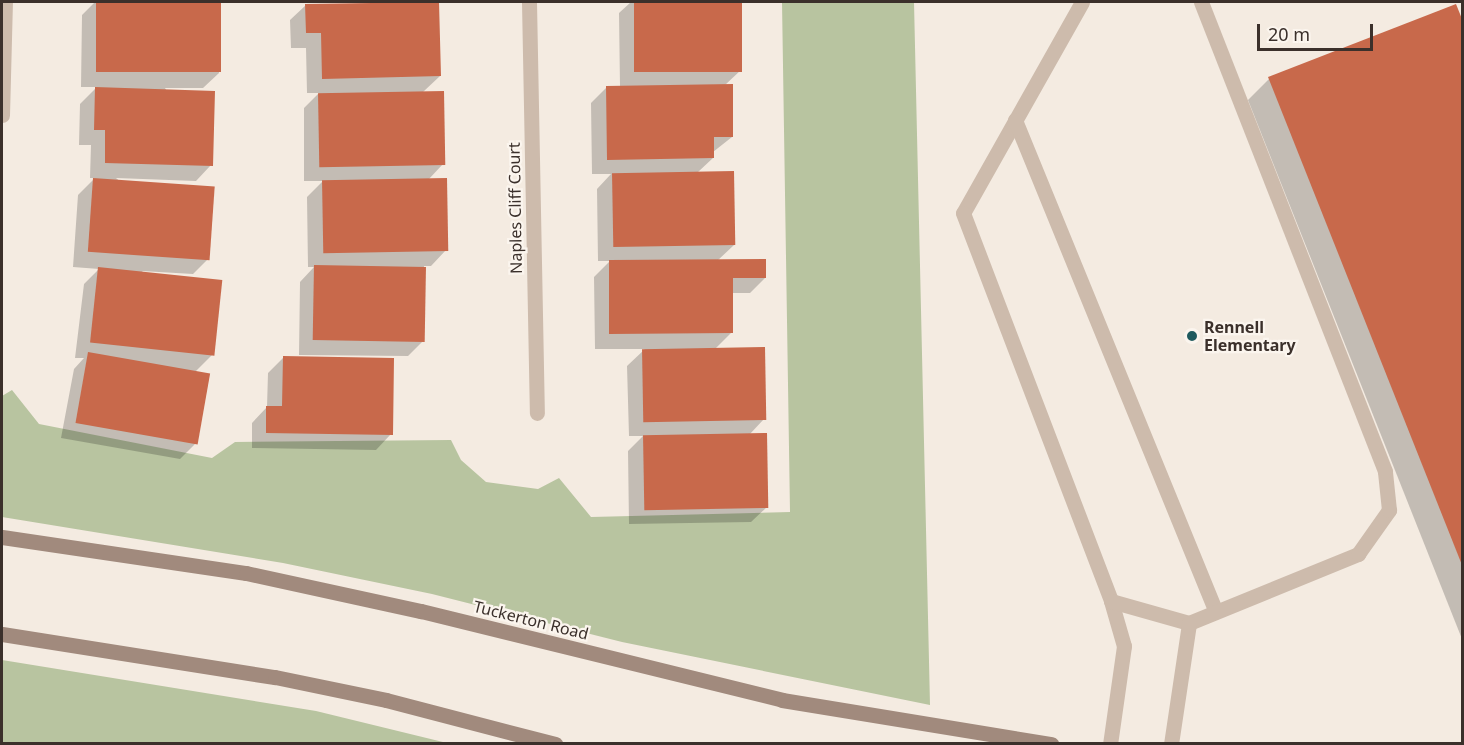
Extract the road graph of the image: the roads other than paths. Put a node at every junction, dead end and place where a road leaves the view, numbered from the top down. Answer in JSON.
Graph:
{"nodes":[{"id":1,"x":5,"y":2,"type":"edge"},
{"id":2,"x":529,"y":2,"type":"edge"},
{"id":3,"x":1082,"y":2,"type":"edge"},
{"id":4,"x":1201,"y":2,"type":"edge"},
{"id":5,"x":2,"y":115,"type":"edge"},
{"id":6,"x":1015,"y":120,"type":"junction"},
{"id":7,"x":537,"y":413,"type":"dead end"},
{"id":8,"x":2,"y":537,"type":"edge"},
{"id":9,"x":1111,"y":602,"type":"junction"},
{"id":10,"x":1216,"y":612,"type":"junction"},
{"id":11,"x":1188,"y":622,"type":"junction"},
{"id":12,"x":2,"y":634,"type":"edge"},
{"id":13,"x":555,"y":744,"type":"edge"},
{"id":14,"x":1051,"y":744,"type":"edge"},
{"id":15,"x":1110,"y":744,"type":"edge"},
{"id":16,"x":1171,"y":744,"type":"edge"}],
"edges":[{"from":1,"to":5,"type":"street"},
{"from":2,"to":7,"type":"street","name":"Naples Cliff Court"},
{"from":3,"to":6,"type":"street"},
{"from":4,"to":10,"type":"street"},
{"from":6,"to":9,"type":"street"},
{"from":6,"to":10,"type":"street"},
{"from":8,"to":14,"type":"main road","name":"Tuckerton Road"},
{"from":9,"to":11,"type":"street"},
{"from":9,"to":15,"type":"street"},
{"from":10,"to":11,"type":"street"},
{"from":11,"to":16,"type":"street"},
{"from":12,"to":13,"type":"main road"}]}
